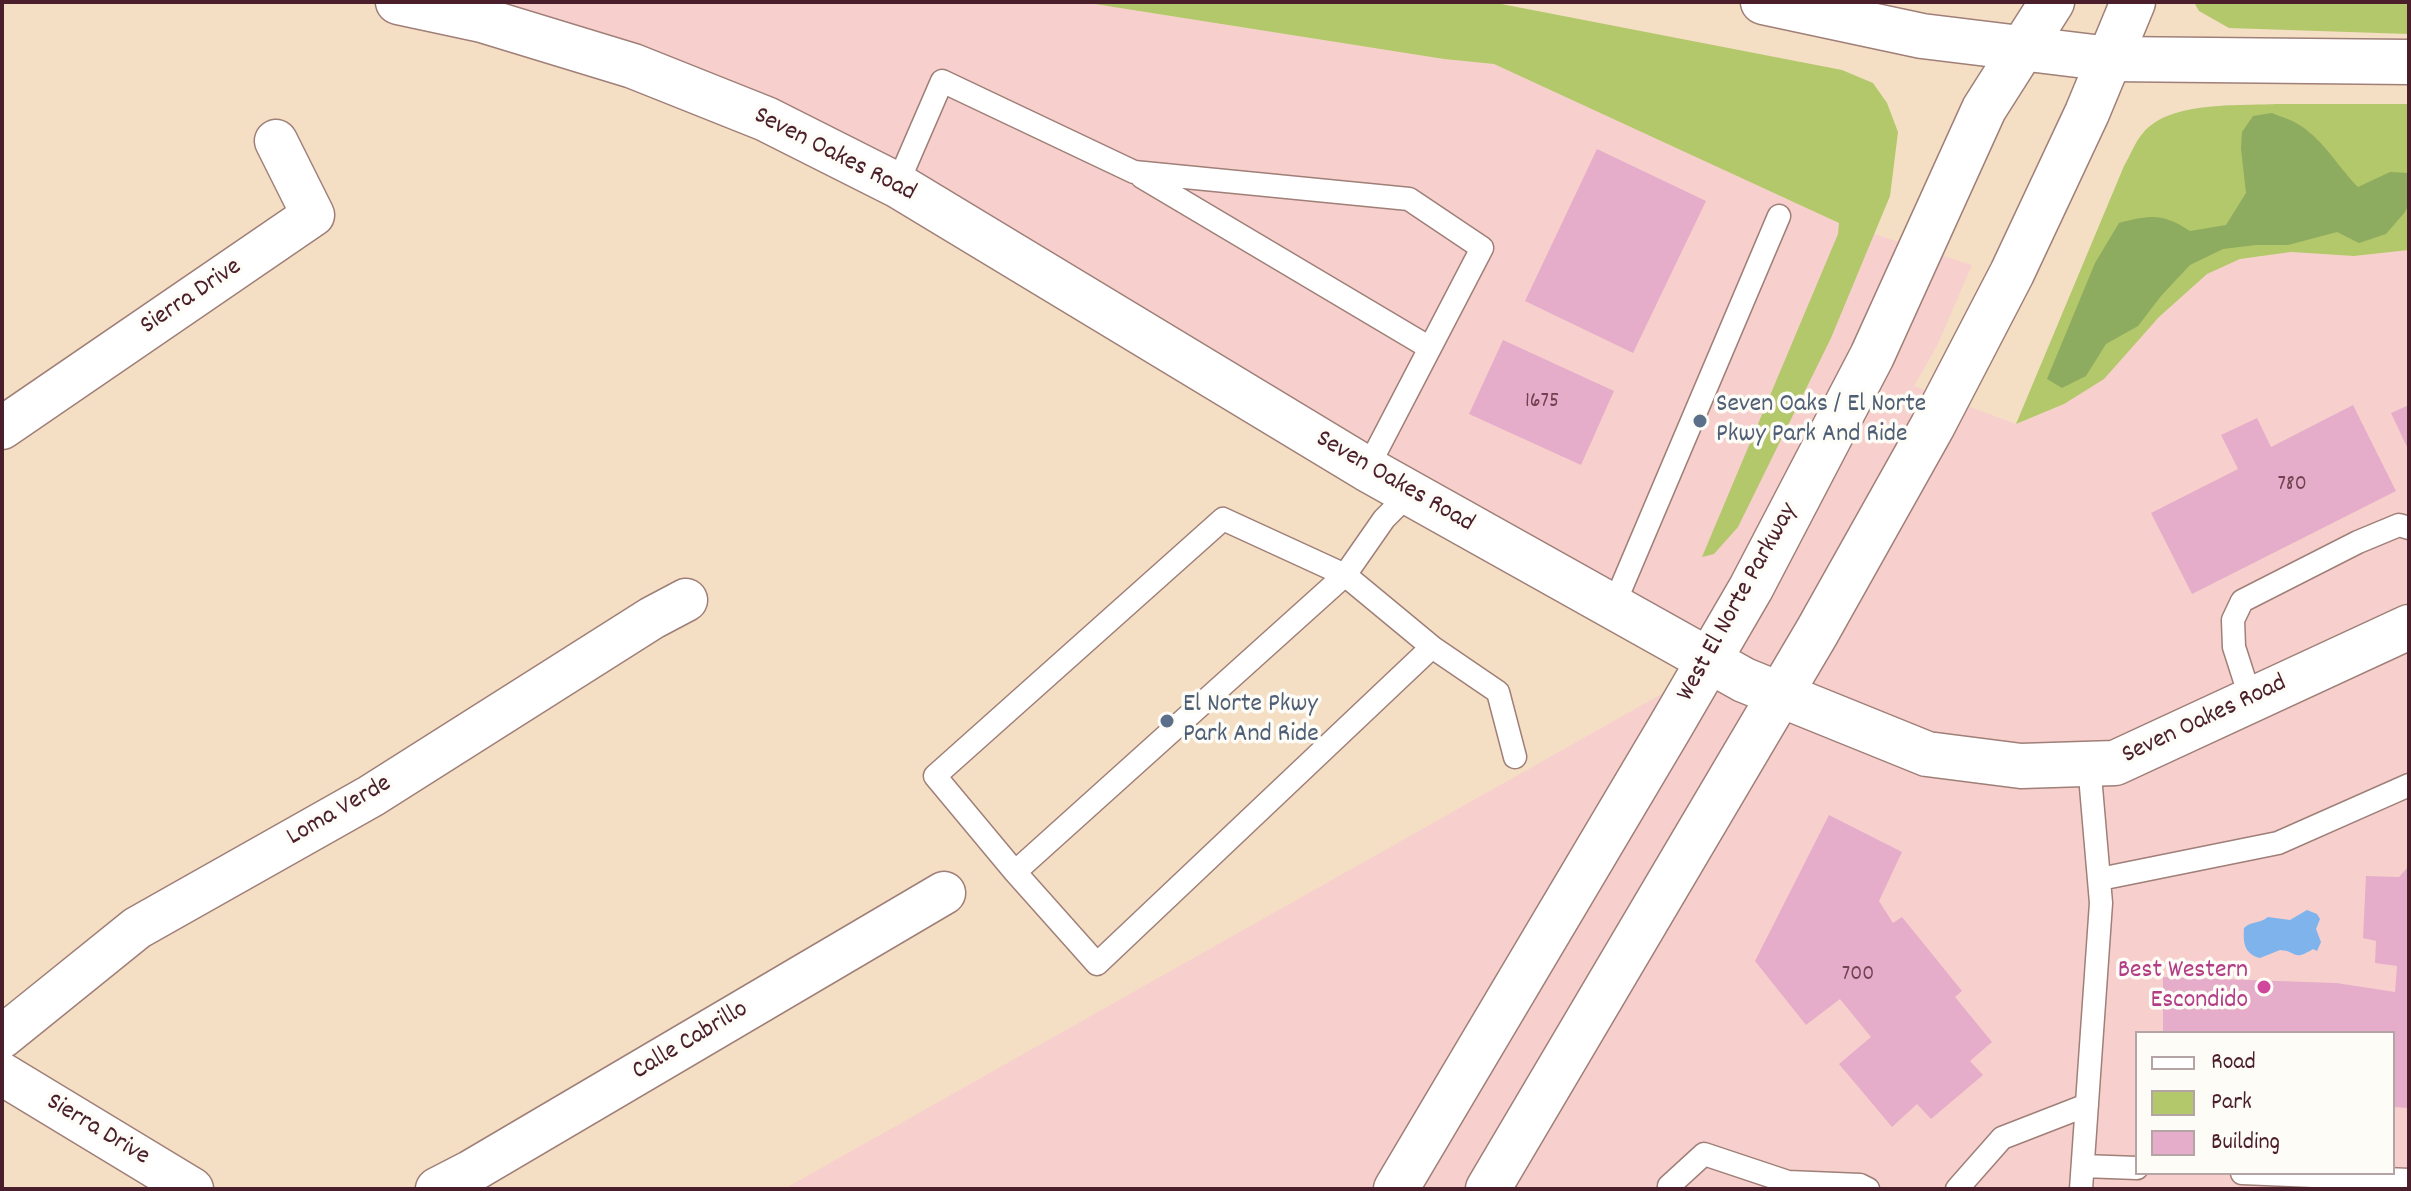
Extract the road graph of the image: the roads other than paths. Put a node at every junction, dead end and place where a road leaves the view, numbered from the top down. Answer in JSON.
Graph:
{"nodes":[{"id":1,"x":398,"y":2,"type":"edge"},
{"id":2,"x":1763,"y":2,"type":"edge"},
{"id":3,"x":2052,"y":2,"type":"edge"},
{"id":4,"x":2133,"y":2,"type":"edge"},
{"id":5,"x":2023,"y":48,"type":"junction"},
{"id":6,"x":2110,"y":59,"type":"junction"},
{"id":7,"x":2409,"y":62,"type":"edge"},
{"id":8,"x":276,"y":141,"type":"dead end"},
{"id":9,"x":1134,"y":172,"type":"junction"},
{"id":10,"x":897,"y":185,"type":"junction"},
{"id":11,"x":1779,"y":216,"type":"dead end"},
{"id":12,"x":1430,"y":348,"type":"junction"},
{"id":13,"x":2,"y":428,"type":"edge"},
{"id":14,"x":1367,"y":469,"type":"junction"},
{"id":15,"x":1410,"y":493,"type":"junction"},
{"id":16,"x":2409,"y":528,"type":"edge"},
{"id":17,"x":1345,"y":575,"type":"junction"},
{"id":18,"x":686,"y":600,"type":"dead end"},
{"id":19,"x":1613,"y":607,"type":"junction"},
{"id":20,"x":2409,"y":627,"type":"edge"},
{"id":21,"x":1432,"y":647,"type":"junction"},
{"id":22,"x":1708,"y":661,"type":"junction"},
{"id":23,"x":1779,"y":694,"type":"junction"},
{"id":24,"x":2251,"y":700,"type":"junction"},
{"id":25,"x":1515,"y":757,"type":"dead end"},
{"id":26,"x":2089,"y":764,"type":"junction"},
{"id":27,"x":2409,"y":785,"type":"edge"},
{"id":28,"x":1015,"y":872,"type":"junction"},
{"id":29,"x":2100,"y":879,"type":"junction"},
{"id":30,"x":944,"y":893,"type":"dead end"},
{"id":31,"x":2,"y":1037,"type":"edge"},
{"id":32,"x":2,"y":1074,"type":"edge"},
{"id":33,"x":2087,"y":1105,"type":"junction"},
{"id":34,"x":2083,"y":1166,"type":"junction"},
{"id":35,"x":2135,"y":1168,"type":"edge"},
{"id":36,"x":2290,"y":1175,"type":"edge"},
{"id":37,"x":2409,"y":1180,"type":"edge"},
{"id":38,"x":192,"y":1189,"type":"edge"},
{"id":39,"x":437,"y":1189,"type":"edge"},
{"id":40,"x":1396,"y":1189,"type":"edge"},
{"id":41,"x":1488,"y":1189,"type":"edge"},
{"id":42,"x":1669,"y":1189,"type":"edge"},
{"id":43,"x":1868,"y":1189,"type":"edge"},
{"id":44,"x":1957,"y":1189,"type":"edge"},
{"id":45,"x":2081,"y":1189,"type":"edge"}],
"edges":[{"from":1,"to":10,"type":"main road","name":"Seven Oakes Road"},
{"from":2,"to":5,"type":"main road"},
{"from":3,"to":5,"type":"main road","name":"West El Norte Parkway"},
{"from":4,"to":6,"type":"main road"},
{"from":5,"to":6,"type":"main road"},
{"from":5,"to":22,"type":"main road","name":"West El Norte Parkway"},
{"from":6,"to":7,"type":"main road"},
{"from":6,"to":23,"type":"main road"},
{"from":8,"to":13,"type":"street","name":"Sierra Drive"},
{"from":9,"to":10,"type":"lane"},
{"from":9,"to":12,"type":"lane"},
{"from":9,"to":12,"type":"lane"},
{"from":10,"to":14,"type":"main road","name":"Seven Oakes Road"},
{"from":11,"to":19,"type":"lane"},
{"from":12,"to":14,"type":"lane"},
{"from":14,"to":15,"type":"main road","name":"Seven Oakes Road"},
{"from":15,"to":17,"type":"lane"},
{"from":15,"to":19,"type":"main road","name":"Seven Oakes Road"},
{"from":16,"to":24,"type":"lane"},
{"from":17,"to":21,"type":"lane"},
{"from":17,"to":28,"type":"lane"},
{"from":17,"to":28,"type":"lane"},
{"from":18,"to":31,"type":"street","name":"Loma Verde"},
{"from":19,"to":22,"type":"main road","name":"Seven Oakes Road"},
{"from":20,"to":24,"type":"main road","name":"Seven Oakes Road"},
{"from":21,"to":25,"type":"lane"},
{"from":21,"to":28,"type":"lane"},
{"from":22,"to":23,"type":"main road","name":"Seven Oakes Road"},
{"from":22,"to":40,"type":"main road","name":"West El Norte Parkway"},
{"from":23,"to":26,"type":"main road","name":"Seven Oakes Road"},
{"from":23,"to":41,"type":"main road"},
{"from":24,"to":26,"type":"main road","name":"Seven Oakes Road"},
{"from":26,"to":29,"type":"lane"},
{"from":27,"to":29,"type":"lane"},
{"from":29,"to":33,"type":"lane"},
{"from":30,"to":39,"type":"street","name":"Calle Cabrillo"},
{"from":32,"to":38,"type":"street","name":"Sierra Drive"},
{"from":33,"to":34,"type":"lane"},
{"from":33,"to":44,"type":"lane"},
{"from":34,"to":35,"type":"lane"},
{"from":34,"to":45,"type":"lane"},
{"from":36,"to":37,"type":"lane"},
{"from":42,"to":43,"type":"lane"}]}
